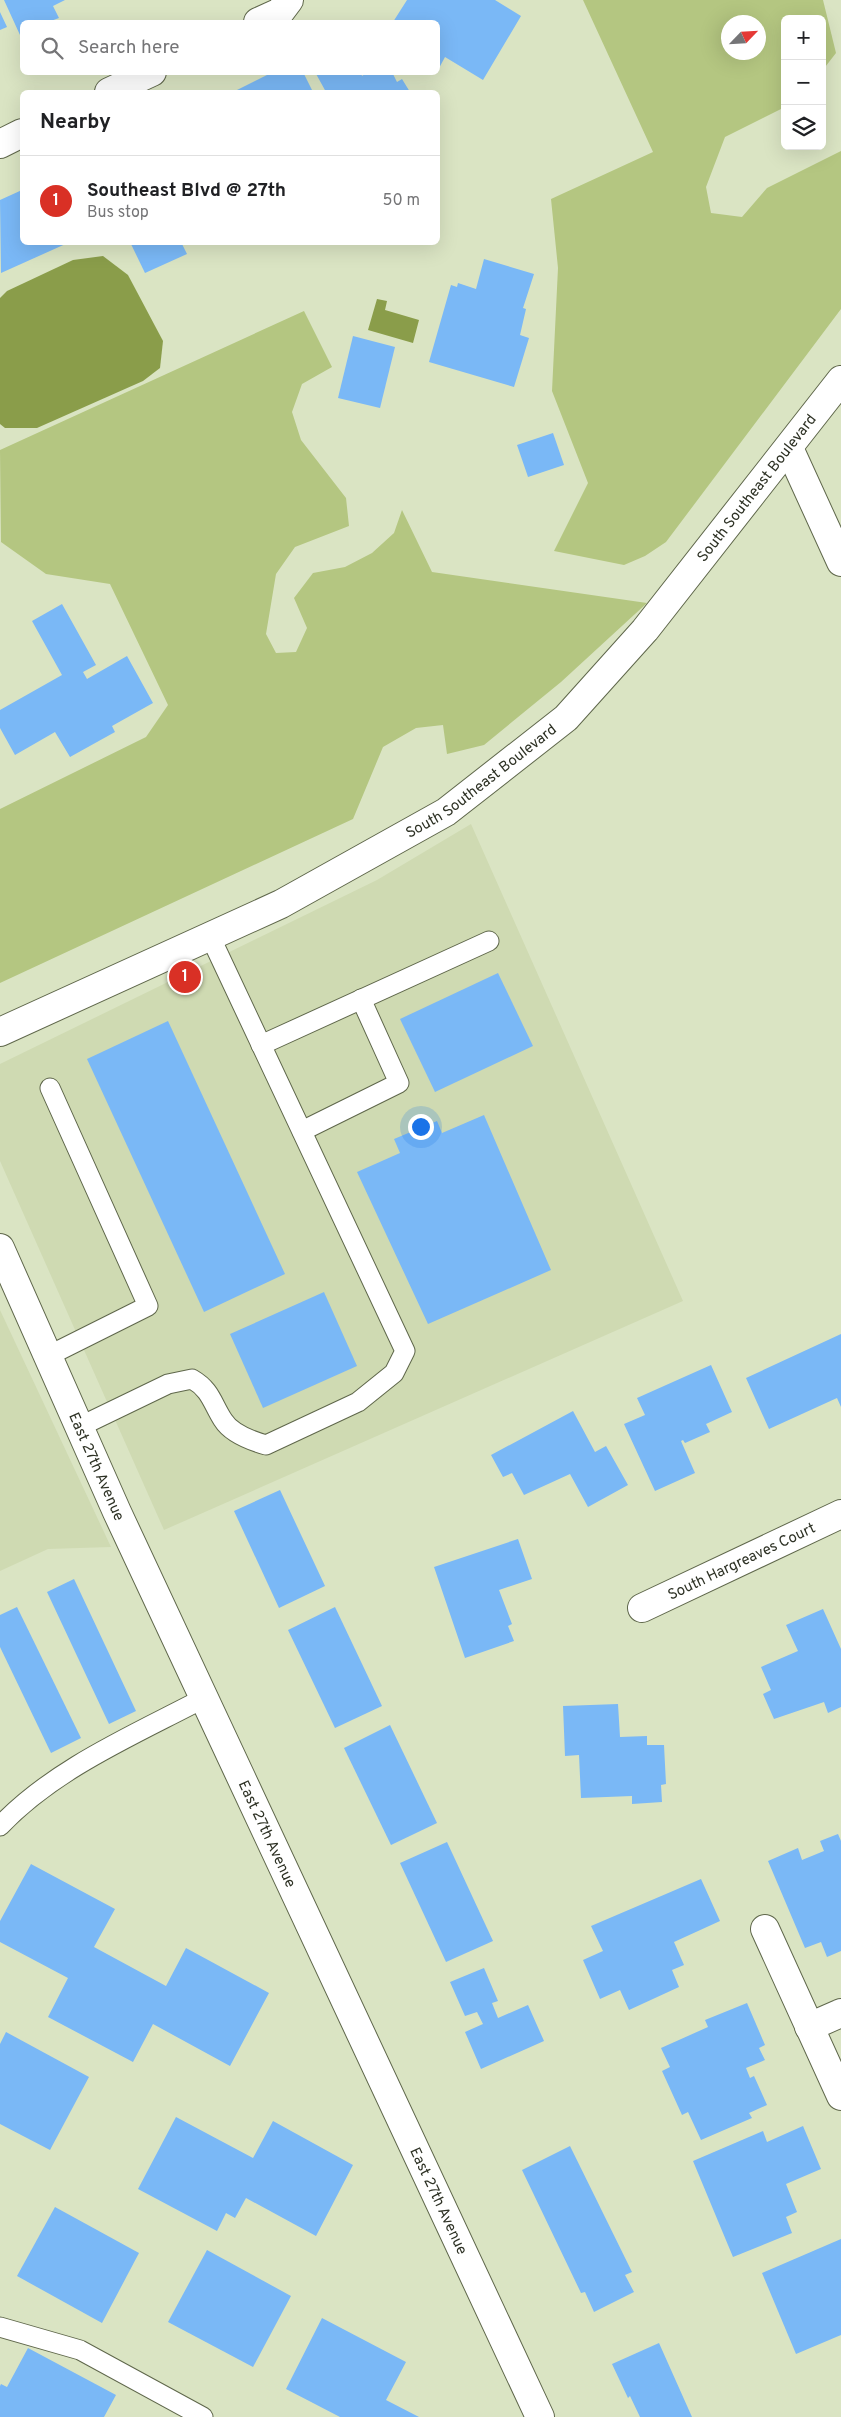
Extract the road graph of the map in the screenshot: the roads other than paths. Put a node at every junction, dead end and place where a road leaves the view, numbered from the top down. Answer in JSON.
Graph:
{"nodes":[{"id":1,"x":289,"y":0,"type":"edge"},
{"id":2,"x":262,"y":20,"type":"edge"},
{"id":3,"x":146,"y":75,"type":"edge"},
{"id":4,"x":114,"y":90,"type":"edge"},
{"id":5,"x":20,"y":135,"type":"edge"},
{"id":6,"x":0,"y":144,"type":"edge"},
{"id":7,"x":841,"y":380,"type":"edge"},
{"id":8,"x":789,"y":448,"type":"junction"},
{"id":9,"x":841,"y":562,"type":"edge"},
{"id":10,"x":210,"y":936,"type":"junction"},
{"id":11,"x":489,"y":941,"type":"dead end"},
{"id":12,"x":361,"y":1000,"type":"junction"},
{"id":13,"x":0,"y":1032,"type":"edge"},
{"id":14,"x":261,"y":1045,"type":"junction"},
{"id":15,"x":50,"y":1088,"type":"dead end"},
{"id":16,"x":302,"y":1131,"type":"junction"},
{"id":17,"x":0,"y":1248,"type":"edge"},
{"id":18,"x":48,"y":1356,"type":"junction"},
{"id":19,"x":79,"y":1427,"type":"junction"},
{"id":20,"x":841,"y":1514,"type":"edge"},
{"id":21,"x":642,"y":1608,"type":"dead end"},
{"id":22,"x":204,"y":1698,"type":"junction"},
{"id":23,"x":0,"y":1826,"type":"edge"},
{"id":24,"x":764,"y":1929,"type":"dead end"},
{"id":25,"x":841,"y":2013,"type":"edge"},
{"id":26,"x":809,"y":2028,"type":"junction"},
{"id":27,"x":841,"y":2096,"type":"edge"},
{"id":28,"x":0,"y":2328,"type":"edge"},
{"id":29,"x":203,"y":2417,"type":"edge"},
{"id":30,"x":540,"y":2417,"type":"edge"}],
"edges":[{"from":1,"to":2,"type":"street"},
{"from":3,"to":4,"type":"street"},
{"from":5,"to":6,"type":"street"},
{"from":7,"to":8,"type":"street","name":"South Southeast Boulevard"},
{"from":8,"to":9,"type":"street"},
{"from":8,"to":10,"type":"street","name":"South Southeast Boulevard"},
{"from":10,"to":13,"type":"street","name":"South Southeast Boulevard"},
{"from":10,"to":14,"type":"lane"},
{"from":11,"to":12,"type":"lane"},
{"from":12,"to":14,"type":"lane"},
{"from":12,"to":16,"type":"lane"},
{"from":14,"to":16,"type":"lane"},
{"from":15,"to":18,"type":"lane"},
{"from":16,"to":19,"type":"lane"},
{"from":17,"to":18,"type":"street","name":"East 27th Avenue"},
{"from":18,"to":19,"type":"street","name":"East 27th Avenue"},
{"from":19,"to":22,"type":"street","name":"East 27th Avenue"},
{"from":20,"to":21,"type":"street","name":"South Hargreaves Court"},
{"from":22,"to":23,"type":"lane"},
{"from":22,"to":30,"type":"street","name":"East 27th Avenue"},
{"from":24,"to":26,"type":"street"},
{"from":25,"to":26,"type":"street"},
{"from":26,"to":27,"type":"street"},
{"from":28,"to":29,"type":"lane"}]}
